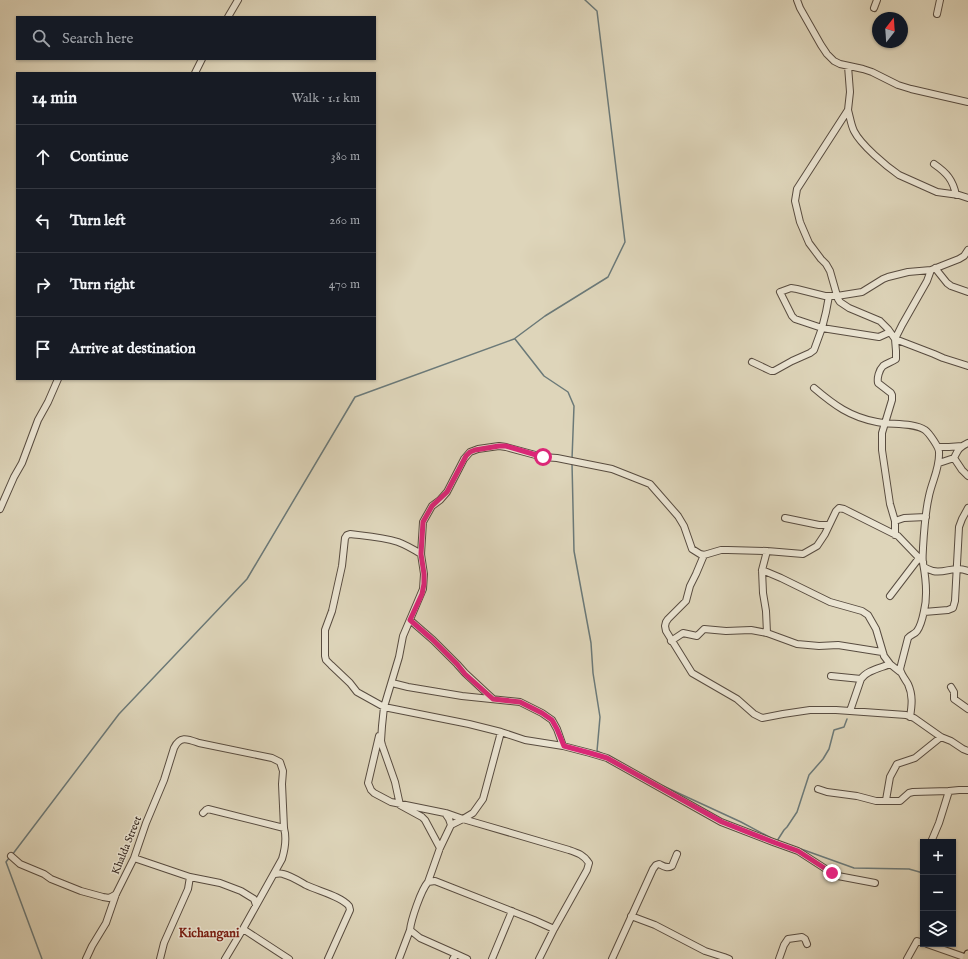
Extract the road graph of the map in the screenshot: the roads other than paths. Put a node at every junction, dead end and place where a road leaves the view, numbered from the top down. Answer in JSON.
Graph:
{"nodes":[{"id":1,"x":238,"y":0,"type":"edge"},
{"id":2,"x":797,"y":0,"type":"edge"},
{"id":3,"x":877,"y":0,"type":"edge"},
{"id":4,"x":940,"y":0,"type":"edge"},
{"id":5,"x":874,"y":8,"type":"dead end"},
{"id":6,"x":937,"y":14,"type":"dead end"},
{"id":7,"x":229,"y":16,"type":"edge"},
{"id":8,"x":202,"y":60,"type":"edge"},
{"id":9,"x":848,"y":66,"type":"junction"},
{"id":10,"x":196,"y":72,"type":"edge"},
{"id":11,"x":968,"y":102,"type":"edge"},
{"id":12,"x":848,"y":110,"type":"junction"},
{"id":13,"x":934,"y":164,"type":"dead end"},
{"id":14,"x":956,"y":195,"type":"junction"},
{"id":15,"x":968,"y":198,"type":"edge"},
{"id":16,"x":968,"y":250,"type":"edge"},
{"id":17,"x":933,"y":269,"type":"junction"},
{"id":18,"x":968,"y":292,"type":"edge"},
{"id":19,"x":829,"y":296,"type":"junction"},
{"id":20,"x":837,"y":296,"type":"junction"},
{"id":21,"x":822,"y":328,"type":"junction"},
{"id":22,"x":890,"y":332,"type":"junction"},
{"id":23,"x":895,"y":339,"type":"junction"},
{"id":24,"x":752,"y":362,"type":"dead end"},
{"id":25,"x":968,"y":366,"type":"edge"},
{"id":26,"x":58,"y":380,"type":"edge"},
{"id":27,"x":814,"y":388,"type":"dead end"},
{"id":28,"x":885,"y":424,"type":"junction"},
{"id":29,"x":965,"y":444,"type":"edge"},
{"id":30,"x":938,"y":447,"type":"junction"},
{"id":31,"x":954,"y":458,"type":"junction"},
{"id":32,"x":939,"y":463,"type":"junction"},
{"id":33,"x":968,"y":476,"type":"edge"},
{"id":34,"x":968,"y":508,"type":"edge"},
{"id":35,"x":0,"y":509,"type":"edge"},
{"id":36,"x":926,"y":517,"type":"junction"},
{"id":37,"x":785,"y":518,"type":"dead end"},
{"id":38,"x":895,"y":521,"type":"junction"},
{"id":39,"x":829,"y":526,"type":"junction"},
{"id":40,"x":895,"y":535,"type":"junction"},
{"id":41,"x":767,"y":550,"type":"junction"},
{"id":42,"x":421,"y":554,"type":"junction"},
{"id":43,"x":704,"y":555,"type":"junction"},
{"id":44,"x":922,"y":562,"type":"junction"},
{"id":45,"x":957,"y":568,"type":"junction"},
{"id":46,"x":762,"y":570,"type":"junction"},
{"id":47,"x":968,"y":571,"type":"edge"},
{"id":48,"x":890,"y":596,"type":"dead end"},
{"id":49,"x":924,"y":612,"type":"junction"},
{"id":50,"x":410,"y":620,"type":"junction"},
{"id":51,"x":767,"y":633,"type":"junction"},
{"id":52,"x":671,"y":641,"type":"junction"},
{"id":53,"x":882,"y":652,"type":"junction"},
{"id":54,"x":890,"y":664,"type":"junction"},
{"id":55,"x":900,"y":672,"type":"junction"},
{"id":56,"x":831,"y":676,"type":"dead end"},
{"id":57,"x":861,"y":679,"type":"junction"},
{"id":58,"x":392,"y":683,"type":"junction"},
{"id":59,"x":951,"y":688,"type":"dead end"},
{"id":60,"x":493,"y":699,"type":"junction"},
{"id":61,"x":384,"y":707,"type":"junction"},
{"id":62,"x":968,"y":709,"type":"edge"},
{"id":63,"x":850,"y":711,"type":"junction"},
{"id":64,"x":910,"y":717,"type":"junction"},
{"id":65,"x":382,"y":726,"type":"junction"},
{"id":66,"x":501,"y":732,"type":"junction"},
{"id":67,"x":940,"y":737,"type":"junction"},
{"id":68,"x":564,"y":746,"type":"junction"},
{"id":69,"x":968,"y":751,"type":"edge"},
{"id":70,"x":818,"y":789,"type":"dead end"},
{"id":71,"x":968,"y":790,"type":"edge"},
{"id":72,"x":949,"y":791,"type":"junction"},
{"id":73,"x":886,"y":800,"type":"junction"},
{"id":74,"x":400,"y":804,"type":"junction"},
{"id":75,"x":203,"y":813,"type":"dead end"},
{"id":76,"x":445,"y":813,"type":"junction"},
{"id":77,"x":463,"y":818,"type":"junction"},
{"id":78,"x":451,"y":825,"type":"junction"},
{"id":79,"x":284,"y":828,"type":"junction"},
{"id":80,"x":933,"y":839,"type":"edge"},
{"id":81,"x":440,"y":848,"type":"junction"},
{"id":82,"x":677,"y":854,"type":"dead end"},
{"id":83,"x":11,"y":856,"type":"dead end"},
{"id":84,"x":134,"y":858,"type":"junction"},
{"id":85,"x":274,"y":874,"type":"junction"},
{"id":86,"x":190,"y":876,"type":"junction"},
{"id":87,"x":428,"y":882,"type":"junction"},
{"id":88,"x":875,"y":883,"type":"dead end"},
{"id":89,"x":116,"y":894,"type":"junction"},
{"id":90,"x":256,"y":905,"type":"junction"},
{"id":91,"x":512,"y":911,"type":"junction"},
{"id":92,"x":631,"y":916,"type":"junction"},
{"id":93,"x":243,"y":929,"type":"junction"},
{"id":94,"x":554,"y":929,"type":"junction"},
{"id":95,"x":410,"y":930,"type":"junction"},
{"id":96,"x":920,"y":942,"type":"edge"},
{"id":97,"x":807,"y":944,"type":"dead end"},
{"id":98,"x":935,"y":947,"type":"edge"},
{"id":99,"x":455,"y":956,"type":"edge"},
{"id":100,"x":967,"y":957,"type":"edge"},
{"id":101,"x":86,"y":959,"type":"edge"},
{"id":102,"x":160,"y":959,"type":"edge"},
{"id":103,"x":225,"y":959,"type":"edge"},
{"id":104,"x":289,"y":959,"type":"edge"},
{"id":105,"x":328,"y":959,"type":"edge"},
{"id":106,"x":398,"y":959,"type":"edge"},
{"id":107,"x":467,"y":959,"type":"edge"},
{"id":108,"x":492,"y":959,"type":"edge"},
{"id":109,"x":539,"y":959,"type":"edge"},
{"id":110,"x":612,"y":959,"type":"edge"},
{"id":111,"x":729,"y":959,"type":"edge"},
{"id":112,"x":779,"y":959,"type":"edge"},
{"id":113,"x":907,"y":959,"type":"edge"}],
"edges":[{"from":1,"to":7,"type":"street"},
{"from":2,"to":9,"type":"street"},
{"from":3,"to":5,"type":"street"},
{"from":4,"to":6,"type":"street"},
{"from":8,"to":10,"type":"street"},
{"from":9,"to":11,"type":"street"},
{"from":9,"to":12,"type":"street"},
{"from":12,"to":14,"type":"street"},
{"from":12,"to":20,"type":"street"},
{"from":13,"to":14,"type":"street"},
{"from":14,"to":15,"type":"street"},
{"from":16,"to":17,"type":"street"},
{"from":17,"to":18,"type":"street"},
{"from":17,"to":20,"type":"street"},
{"from":17,"to":23,"type":"street"},
{"from":19,"to":20,"type":"street"},
{"from":19,"to":21,"type":"street"},
{"from":19,"to":21,"type":"street"},
{"from":20,"to":22,"type":"street"},
{"from":21,"to":22,"type":"street"},
{"from":21,"to":24,"type":"street"},
{"from":22,"to":23,"type":"street"},
{"from":23,"to":25,"type":"street"},
{"from":23,"to":28,"type":"street"},
{"from":26,"to":35,"type":"street"},
{"from":27,"to":28,"type":"street"},
{"from":28,"to":30,"type":"street"},
{"from":28,"to":38,"type":"street"},
{"from":29,"to":30,"type":"street"},
{"from":29,"to":31,"type":"street"},
{"from":30,"to":32,"type":"street"},
{"from":31,"to":32,"type":"street"},
{"from":31,"to":33,"type":"street"},
{"from":32,"to":36,"type":"street"},
{"from":34,"to":45,"type":"street"},
{"from":36,"to":38,"type":"street"},
{"from":36,"to":44,"type":"street"},
{"from":37,"to":39,"type":"street"},
{"from":38,"to":40,"type":"street"},
{"from":39,"to":40,"type":"street"},
{"from":39,"to":41,"type":"street"},
{"from":40,"to":44,"type":"street"},
{"from":41,"to":43,"type":"street"},
{"from":41,"to":46,"type":"street"},
{"from":42,"to":43,"type":"street"},
{"from":42,"to":50,"type":"street"},
{"from":42,"to":61,"type":"street"},
{"from":43,"to":52,"type":"street"},
{"from":44,"to":45,"type":"street"},
{"from":44,"to":48,"type":"street"},
{"from":44,"to":49,"type":"street"},
{"from":45,"to":47,"type":"street"},
{"from":45,"to":49,"type":"street"},
{"from":46,"to":51,"type":"street"},
{"from":46,"to":53,"type":"street"},
{"from":49,"to":55,"type":"street"},
{"from":50,"to":58,"type":"street"},
{"from":50,"to":60,"type":"street"},
{"from":51,"to":52,"type":"street"},
{"from":51,"to":53,"type":"street"},
{"from":52,"to":63,"type":"street"},
{"from":53,"to":54,"type":"street"},
{"from":54,"to":55,"type":"street"},
{"from":54,"to":57,"type":"street"},
{"from":55,"to":64,"type":"street"},
{"from":56,"to":57,"type":"street"},
{"from":57,"to":63,"type":"street"},
{"from":58,"to":60,"type":"street"},
{"from":58,"to":61,"type":"street"},
{"from":59,"to":62,"type":"street"},
{"from":60,"to":68,"type":"street"},
{"from":61,"to":65,"type":"street"},
{"from":61,"to":66,"type":"street"},
{"from":63,"to":64,"type":"street"},
{"from":64,"to":67,"type":"street"},
{"from":65,"to":74,"type":"street"},
{"from":65,"to":74,"type":"street"},
{"from":66,"to":68,"type":"street"},
{"from":66,"to":77,"type":"street"},
{"from":67,"to":69,"type":"street"},
{"from":67,"to":73,"type":"street"},
{"from":68,"to":88,"type":"street"},
{"from":70,"to":73,"type":"street"},
{"from":71,"to":72,"type":"street"},
{"from":72,"to":73,"type":"street"},
{"from":72,"to":80,"type":"street"},
{"from":74,"to":76,"type":"street"},
{"from":74,"to":81,"type":"street"},
{"from":75,"to":79,"type":"street"},
{"from":76,"to":77,"type":"street"},
{"from":76,"to":78,"type":"street"},
{"from":77,"to":78,"type":"street"},
{"from":77,"to":94,"type":"street"},
{"from":78,"to":81,"type":"street"},
{"from":79,"to":84,"type":"street","name":"Khalda Street"},
{"from":79,"to":85,"type":"street"},
{"from":81,"to":87,"type":"street"},
{"from":82,"to":92,"type":"street"},
{"from":83,"to":89,"type":"street"},
{"from":84,"to":86,"type":"street"},
{"from":84,"to":89,"type":"street","name":"Khalda Street"},
{"from":85,"to":90,"type":"street"},
{"from":85,"to":105,"type":"street"},
{"from":86,"to":90,"type":"street"},
{"from":86,"to":102,"type":"street"},
{"from":87,"to":91,"type":"street"},
{"from":87,"to":95,"type":"street"},
{"from":89,"to":101,"type":"street","name":"Khalda Street"},
{"from":90,"to":93,"type":"street"},
{"from":91,"to":94,"type":"street"},
{"from":91,"to":108,"type":"street"},
{"from":92,"to":110,"type":"street"},
{"from":92,"to":111,"type":"street"},
{"from":93,"to":103,"type":"street"},
{"from":93,"to":104,"type":"street"},
{"from":94,"to":109,"type":"street"},
{"from":95,"to":99,"type":"street"},
{"from":95,"to":106,"type":"street"},
{"from":96,"to":113,"type":"street"},
{"from":97,"to":112,"type":"street"},
{"from":98,"to":100,"type":"street"},
{"from":99,"to":107,"type":"street"}]}
